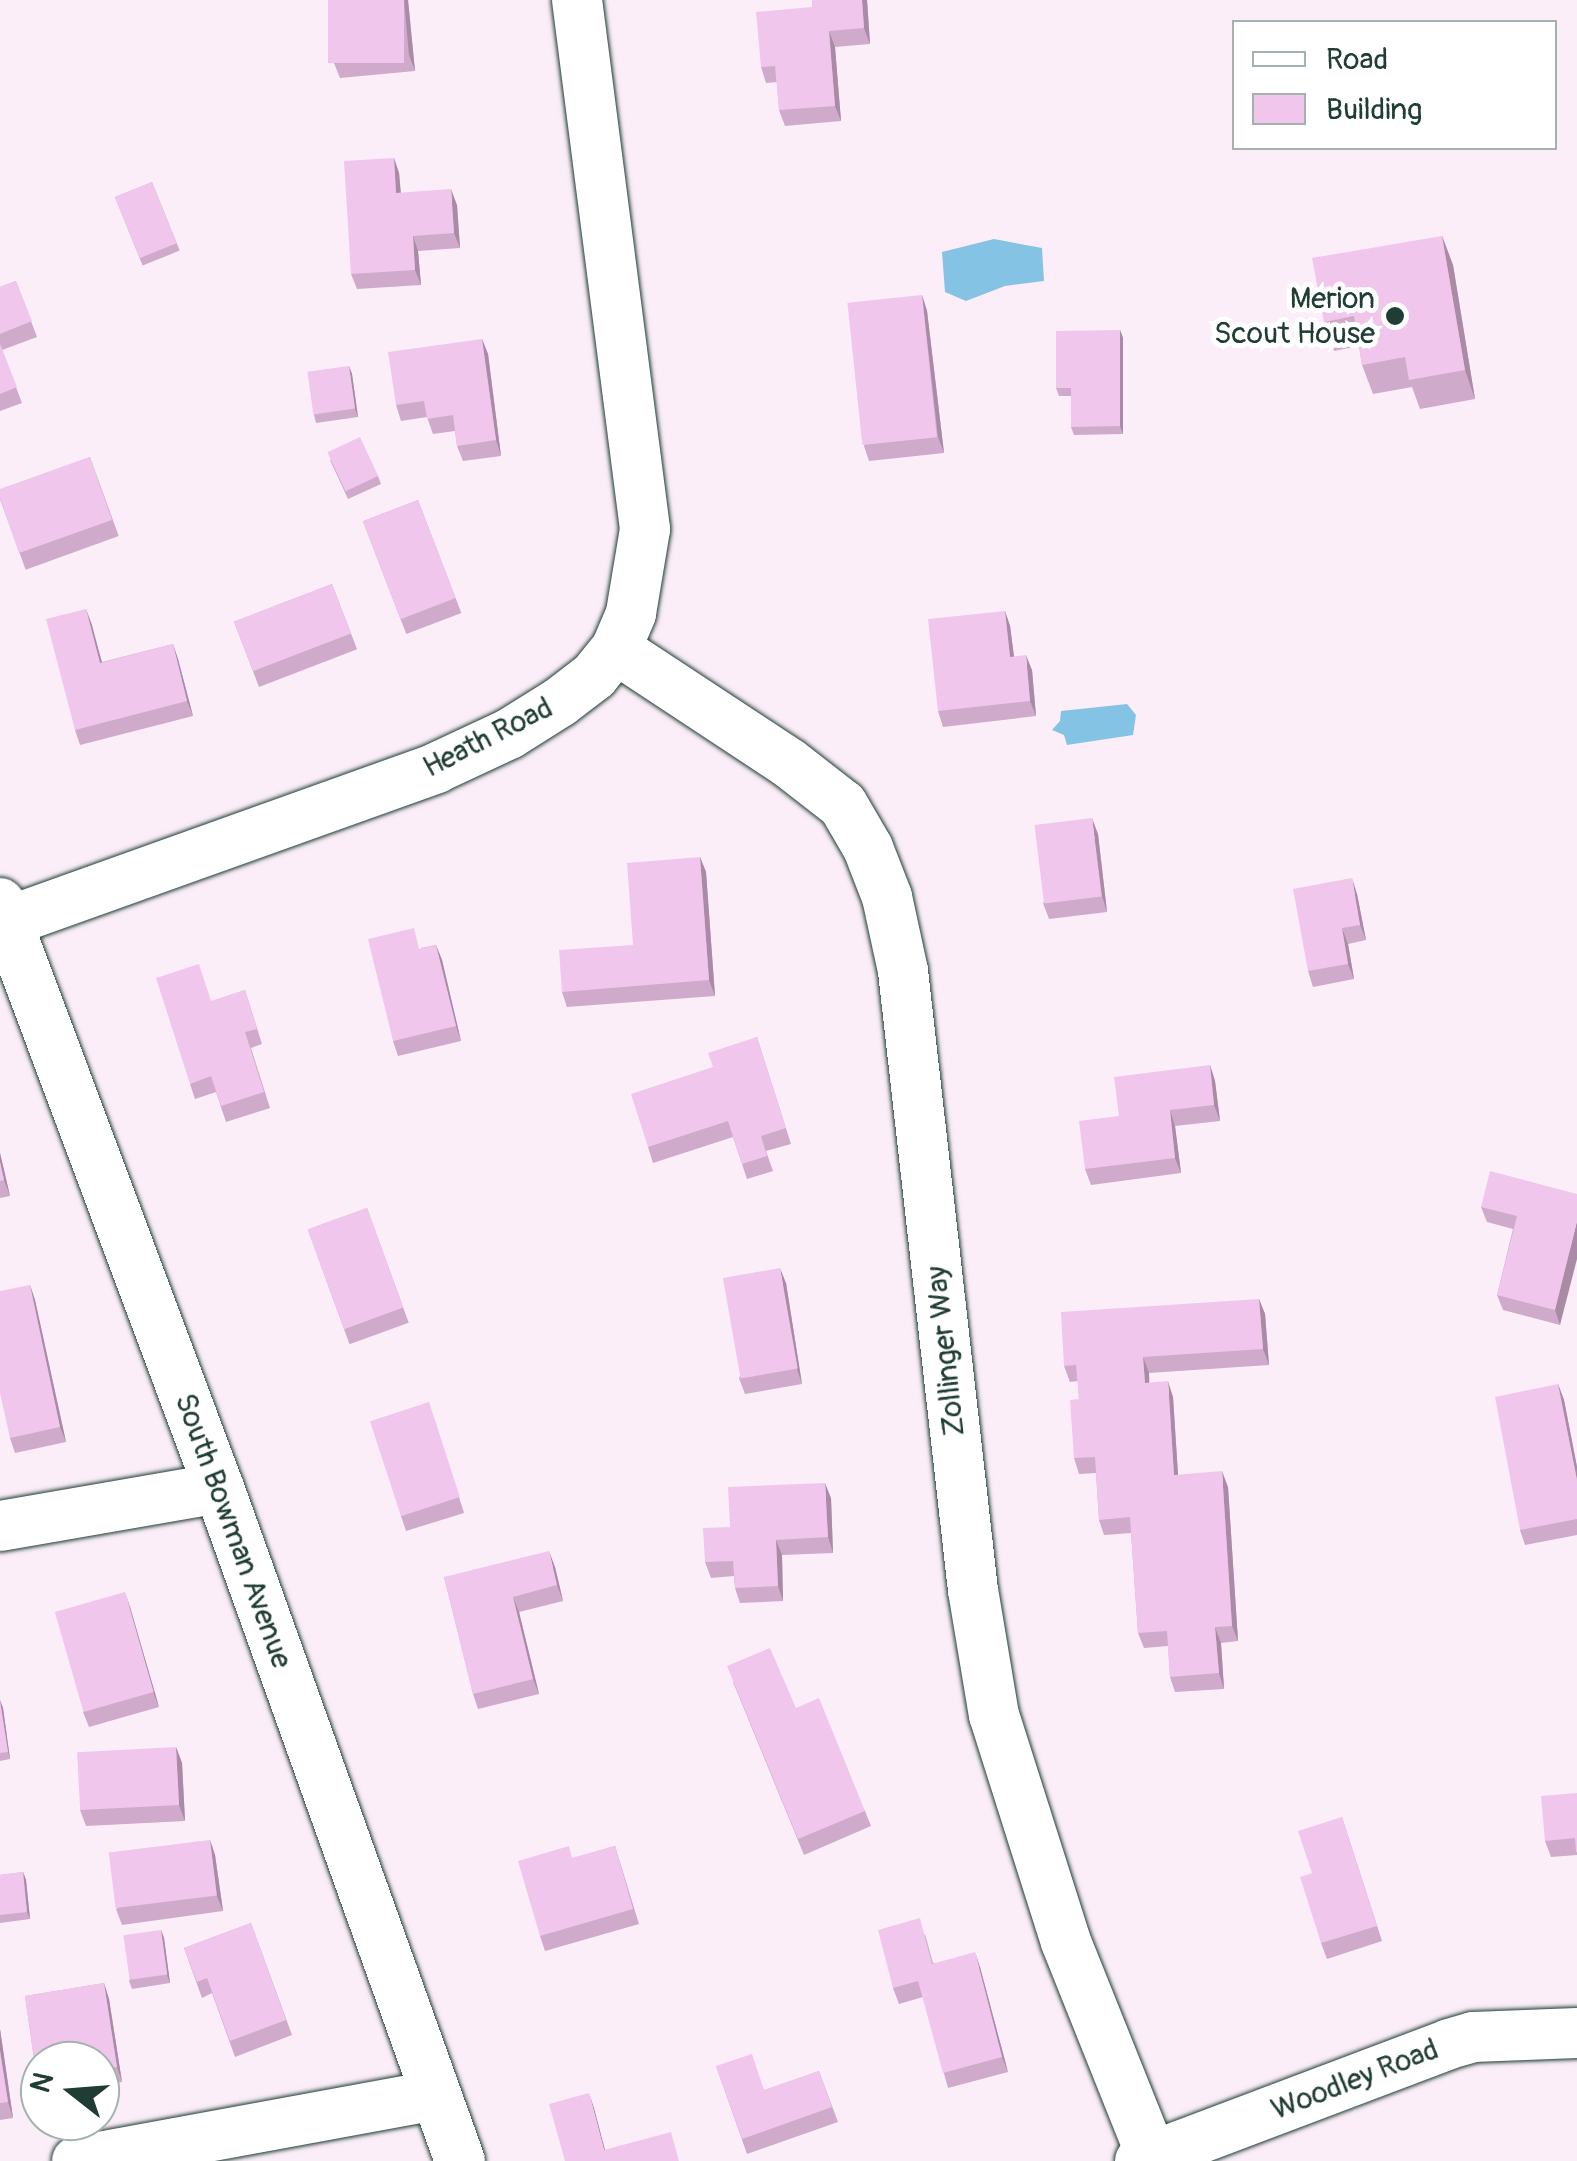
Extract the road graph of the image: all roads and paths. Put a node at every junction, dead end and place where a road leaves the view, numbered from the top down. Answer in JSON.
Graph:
{"nodes":[{"id":1,"x":577,"y":0,"type":"edge"},
{"id":2,"x":616,"y":649,"type":"junction"},
{"id":3,"x":4,"y":912,"type":"edge"},
{"id":4,"x":219,"y":1488,"type":"junction"},
{"id":5,"x":0,"y":1526,"type":"edge"},
{"id":6,"x":1577,"y":2033,"type":"edge"},
{"id":7,"x":435,"y":2095,"type":"junction"},
{"id":8,"x":1146,"y":2159,"type":"edge"},
{"id":9,"x":76,"y":2161,"type":"edge"},
{"id":10,"x":460,"y":2161,"type":"edge"}],
"edges":[{"from":1,"to":2,"type":"street","name":"Heath Road"},
{"from":2,"to":3,"type":"street","name":"Heath Road"},
{"from":2,"to":8,"type":"street","name":"Zollinger Way"},
{"from":3,"to":4,"type":"street","name":"South Bowman Avenue"},
{"from":4,"to":5,"type":"street"},
{"from":4,"to":7,"type":"street","name":"South Bowman Avenue"},
{"from":6,"to":8,"type":"street","name":"Woodley Road"},
{"from":7,"to":9,"type":"street"},
{"from":7,"to":10,"type":"street","name":"South Bowman Avenue"}]}
